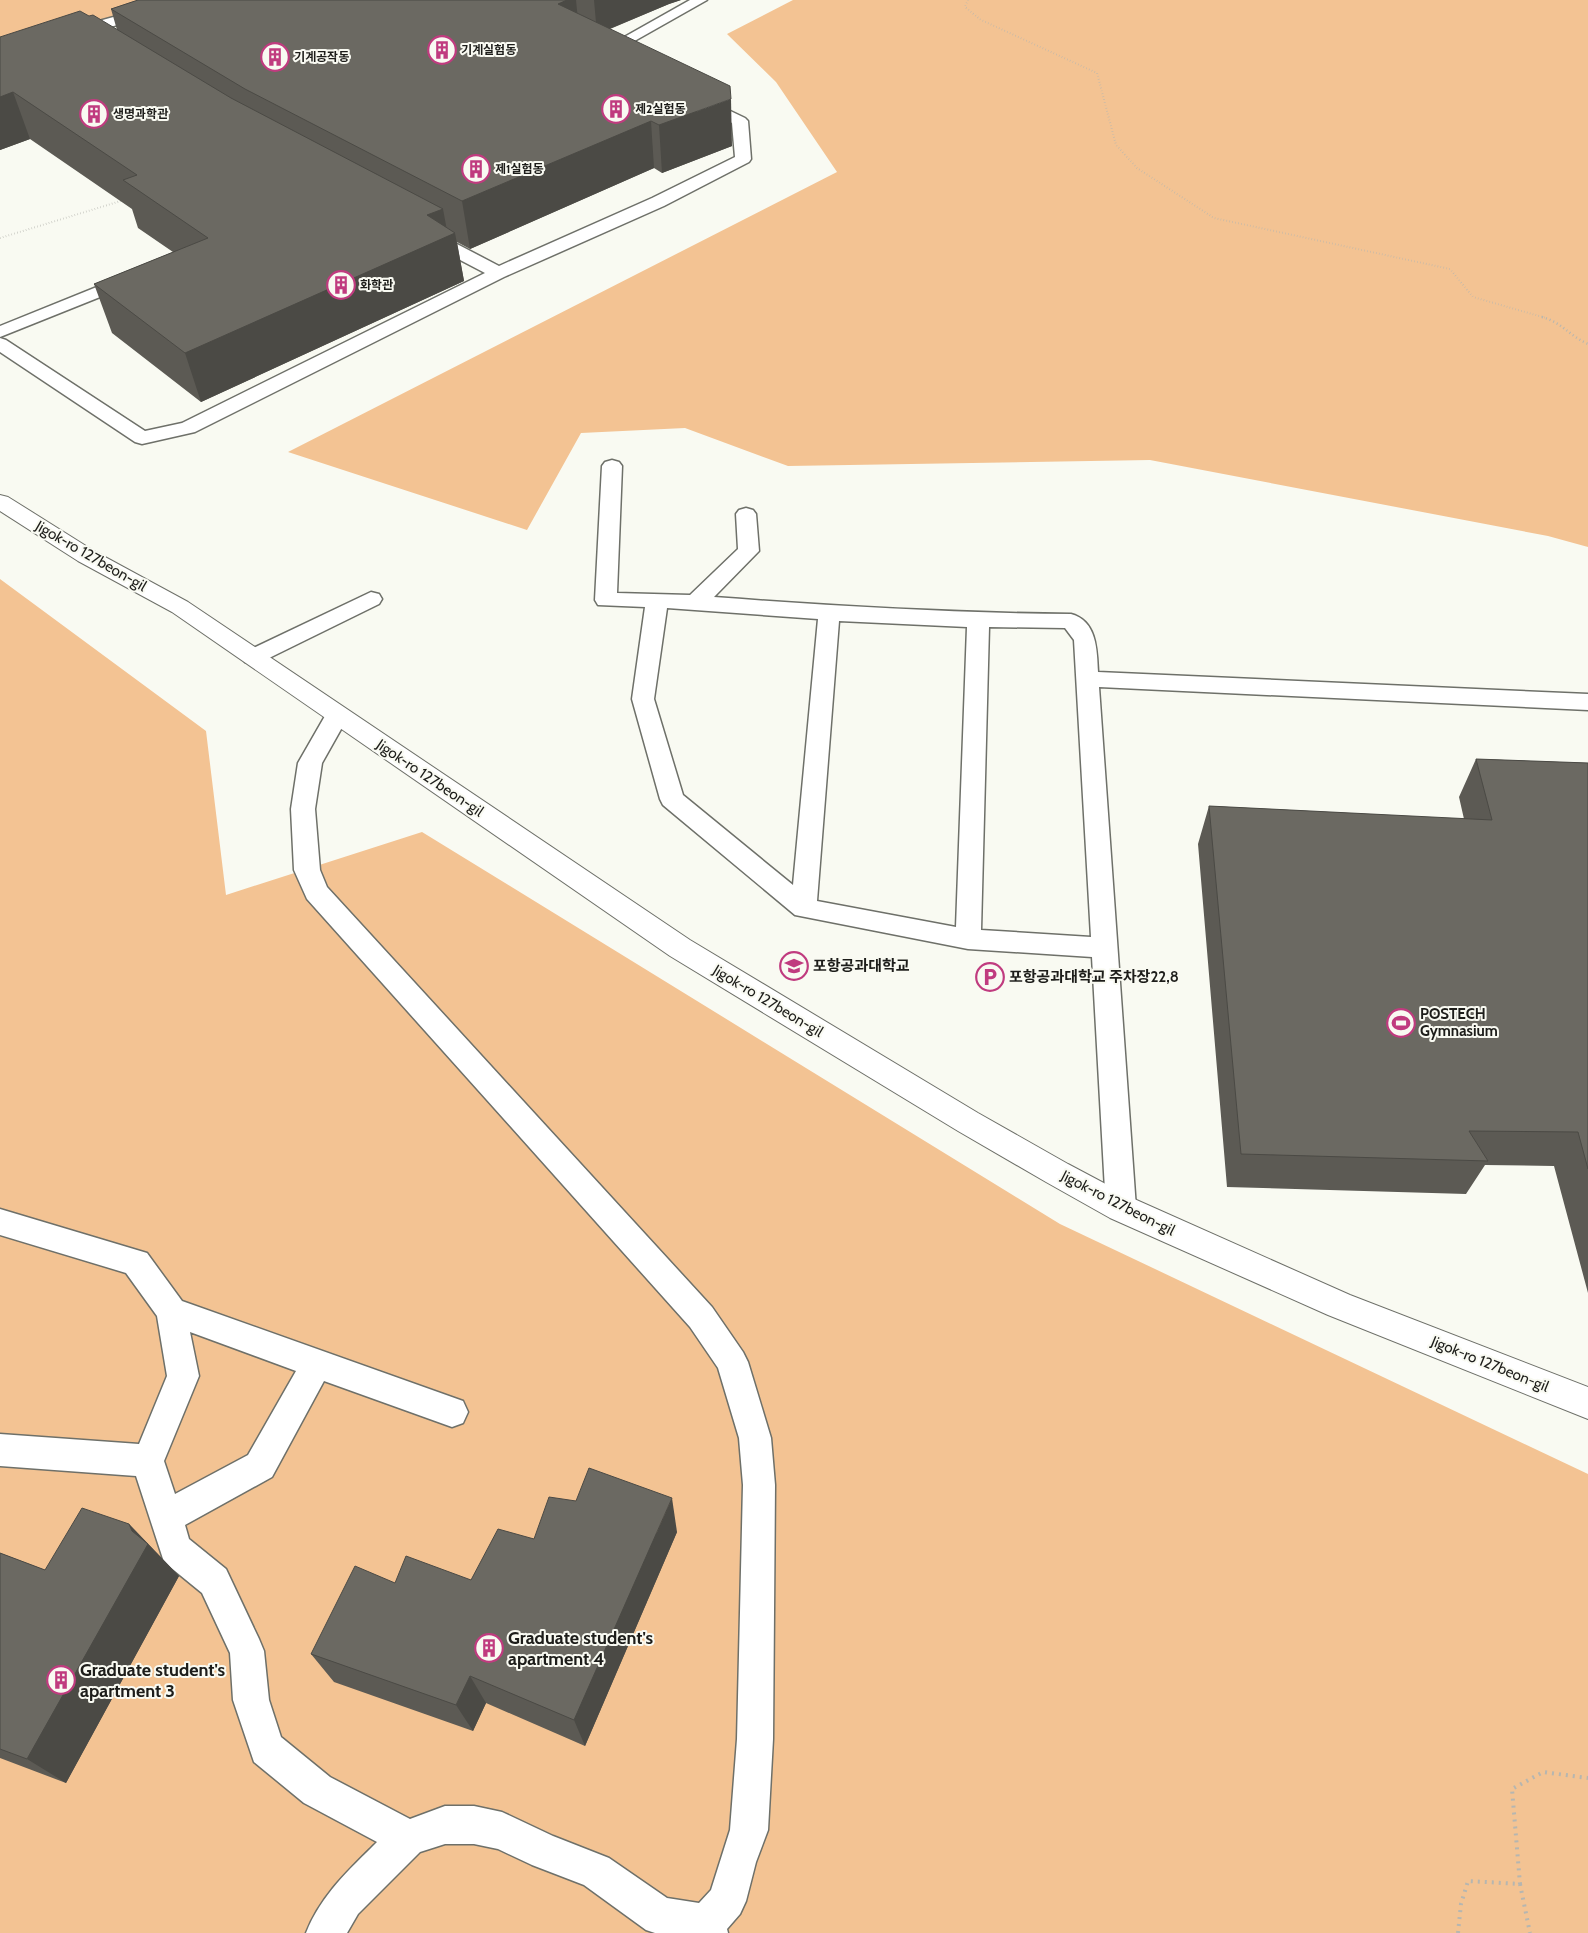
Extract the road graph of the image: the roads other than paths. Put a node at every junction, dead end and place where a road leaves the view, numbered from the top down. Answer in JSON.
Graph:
{"nodes":[{"id":1,"x":185,"y":0,"type":"edge"},
{"id":2,"x":700,"y":0,"type":"edge"},
{"id":3,"x":75,"y":32,"type":"junction"},
{"id":4,"x":56,"y":38,"type":"edge"},
{"id":5,"x":593,"y":39,"type":"edge"},
{"id":6,"x":92,"y":42,"type":"edge"},
{"id":7,"x":610,"y":50,"type":"junction"},
{"id":8,"x":625,"y":59,"type":"edge"},
{"id":9,"x":688,"y":96,"type":"edge"},
{"id":10,"x":413,"y":228,"type":"edge"},
{"id":11,"x":498,"y":273,"type":"junction"},
{"id":12,"x":136,"y":276,"type":"edge"},
{"id":13,"x":0,"y":332,"type":"edge"},
{"id":14,"x":0,"y":344,"type":"edge"},
{"id":15,"x":612,"y":466,"type":"dead end"},
{"id":16,"x":0,"y":502,"type":"edge"},
{"id":17,"x":746,"y":514,"type":"dead end"},
{"id":18,"x":371,"y":599,"type":"dead end"},
{"id":19,"x":657,"y":600,"type":"junction"},
{"id":20,"x":695,"y":603,"type":"junction"},
{"id":21,"x":829,"y":613,"type":"junction"},
{"id":22,"x":978,"y":620,"type":"junction"},
{"id":23,"x":253,"y":657,"type":"junction"},
{"id":24,"x":1087,"y":679,"type":"junction"},
{"id":25,"x":1588,"y":702,"type":"edge"},
{"id":26,"x":337,"y":714,"type":"junction"},
{"id":27,"x":804,"y":908,"type":"junction"},
{"id":28,"x":968,"y":939,"type":"junction"},
{"id":29,"x":1104,"y":948,"type":"junction"},
{"id":30,"x":1121,"y":1208,"type":"junction"},
{"id":31,"x":0,"y":1222,"type":"edge"},
{"id":32,"x":171,"y":1310,"type":"junction"},
{"id":33,"x":317,"y":1364,"type":"junction"},
{"id":34,"x":1588,"y":1403,"type":"edge"},
{"id":35,"x":452,"y":1412,"type":"dead end"},
{"id":36,"x":0,"y":1450,"type":"edge"},
{"id":37,"x":148,"y":1461,"type":"junction"},
{"id":38,"x":166,"y":1517,"type":"junction"},
{"id":39,"x":408,"y":1838,"type":"junction"},
{"id":40,"x":708,"y":1928,"type":"edge"},
{"id":41,"x":325,"y":1933,"type":"edge"}],
"edges":[{"from":1,"to":3,"type":"lane"},
{"from":2,"to":7,"type":"lane"},
{"from":3,"to":4,"type":"lane"},
{"from":3,"to":6,"type":"lane"},
{"from":5,"to":7,"type":"lane"},
{"from":7,"to":8,"type":"lane"},
{"from":9,"to":11,"type":"lane"},
{"from":10,"to":11,"type":"lane"},
{"from":11,"to":14,"type":"lane"},
{"from":12,"to":13,"type":"lane"},
{"from":15,"to":19,"type":"lane"},
{"from":16,"to":23,"type":"street","name":"Jigok-ro 127beon-gil"},
{"from":17,"to":20,"type":"lane"},
{"from":18,"to":23,"type":"lane"},
{"from":19,"to":20,"type":"lane"},
{"from":19,"to":27,"type":"lane"},
{"from":20,"to":21,"type":"lane"},
{"from":21,"to":22,"type":"lane"},
{"from":21,"to":27,"type":"lane"},
{"from":22,"to":24,"type":"lane"},
{"from":22,"to":28,"type":"lane"},
{"from":23,"to":26,"type":"street","name":"Jigok-ro 127beon-gil"},
{"from":24,"to":25,"type":"lane"},
{"from":24,"to":29,"type":"lane"},
{"from":26,"to":30,"type":"street","name":"Jigok-ro 127beon-gil"},
{"from":26,"to":40,"type":"lane"},
{"from":27,"to":28,"type":"lane"},
{"from":28,"to":29,"type":"lane"},
{"from":29,"to":30,"type":"lane"},
{"from":30,"to":34,"type":"street","name":"Jigok-ro 127beon-gil"},
{"from":31,"to":32,"type":"lane"},
{"from":32,"to":33,"type":"lane"},
{"from":32,"to":37,"type":"lane"},
{"from":33,"to":35,"type":"lane"},
{"from":33,"to":38,"type":"lane"},
{"from":36,"to":37,"type":"lane"},
{"from":37,"to":38,"type":"lane"},
{"from":38,"to":39,"type":"lane"},
{"from":39,"to":40,"type":"lane"},
{"from":39,"to":41,"type":"lane"}]}
